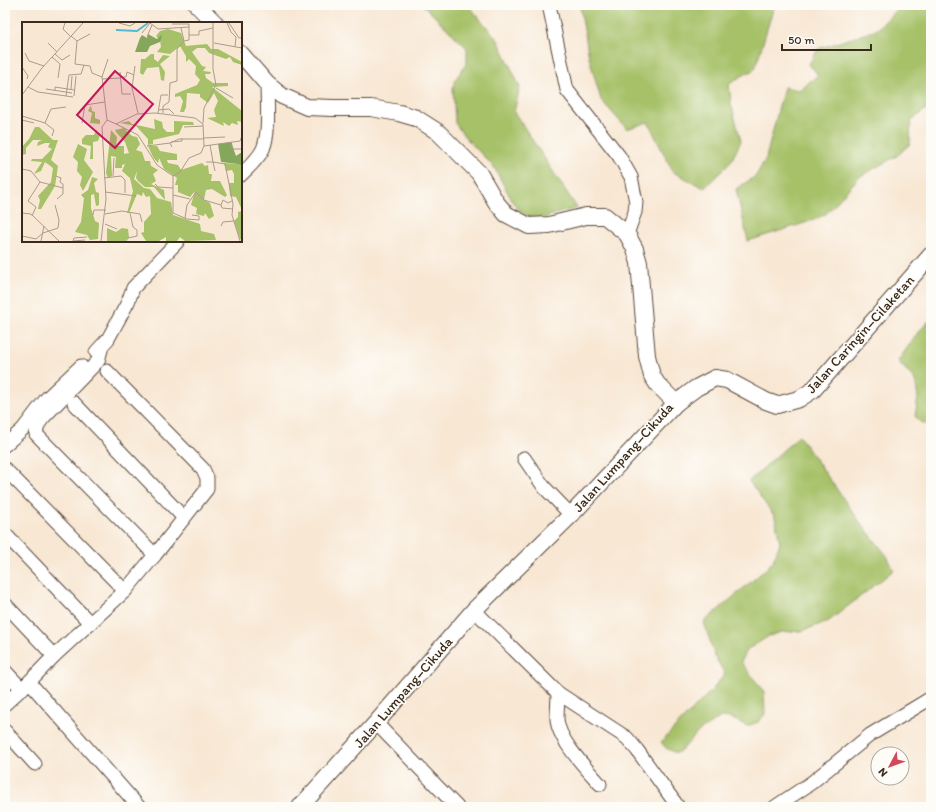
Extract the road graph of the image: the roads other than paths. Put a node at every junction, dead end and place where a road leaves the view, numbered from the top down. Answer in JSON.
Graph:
{"nodes":[{"id":1,"x":197,"y":5,"type":"edge"},
{"id":2,"x":549,"y":5,"type":"edge"},
{"id":3,"x":214,"y":22,"type":"edge"},
{"id":4,"x":242,"y":55,"type":"edge"},
{"id":5,"x":267,"y":84,"type":"junction"},
{"id":6,"x":242,"y":174,"type":"edge"},
{"id":7,"x":627,"y":234,"type":"junction"},
{"id":8,"x":177,"y":242,"type":"edge"},
{"id":9,"x":931,"y":255,"type":"edge"},
{"id":10,"x":102,"y":346,"type":"junction"},
{"id":11,"x":107,"y":371,"type":"dead end"},
{"id":12,"x":74,"y":403,"type":"dead end"},
{"id":13,"x":676,"y":403,"type":"junction"},
{"id":14,"x":5,"y":445,"type":"edge"},
{"id":15,"x":524,"y":458,"type":"dead end"},
{"id":16,"x":5,"y":469,"type":"edge"},
{"id":17,"x":571,"y":515,"type":"junction"},
{"id":18,"x":184,"y":518,"type":"junction"},
{"id":19,"x":5,"y":534,"type":"edge"},
{"id":20,"x":155,"y":555,"type":"junction"},
{"id":21,"x":125,"y":591,"type":"junction"},
{"id":22,"x":5,"y":604,"type":"edge"},
{"id":23,"x":474,"y":610,"type":"junction"},
{"id":24,"x":90,"y":623,"type":"junction"},
{"id":25,"x":54,"y":656,"type":"junction"},
{"id":26,"x":5,"y":671,"type":"edge"},
{"id":27,"x":25,"y":686,"type":"junction"},
{"id":28,"x":558,"y":693,"type":"junction"},
{"id":29,"x":931,"y":698,"type":"edge"},
{"id":30,"x":5,"y":704,"type":"edge"},
{"id":31,"x":376,"y":723,"type":"junction"},
{"id":32,"x":5,"y":731,"type":"edge"},
{"id":33,"x":35,"y":764,"type":"dead end"},
{"id":34,"x":600,"y":784,"type":"dead end"},
{"id":35,"x":139,"y":807,"type":"edge"},
{"id":36,"x":300,"y":807,"type":"edge"},
{"id":37,"x":457,"y":807,"type":"edge"},
{"id":38,"x":678,"y":807,"type":"edge"},
{"id":39,"x":775,"y":807,"type":"edge"}],
"edges":[{"from":1,"to":3,"type":"street"},
{"from":2,"to":7,"type":"street"},
{"from":4,"to":5,"type":"street","name":"Jalan Lumpang–Cikuda"},
{"from":5,"to":6,"type":"street"},
{"from":5,"to":7,"type":"street","name":"Jalan Lumpang–Cikuda"},
{"from":7,"to":13,"type":"street","name":"Jalan Lumpang–Cikuda"},
{"from":8,"to":10,"type":"street"},
{"from":9,"to":13,"type":"street","name":"Jalan Caringin–Cilaketan"},
{"from":10,"to":14,"type":"street"},
{"from":10,"to":20,"type":"street"},
{"from":11,"to":18,"type":"street"},
{"from":12,"to":18,"type":"street"},
{"from":13,"to":17,"type":"street","name":"Jalan Lumpang–Cikuda"},
{"from":15,"to":17,"type":"street"},
{"from":16,"to":21,"type":"street"},
{"from":17,"to":23,"type":"street","name":"Jalan Lumpang–Cikuda"},
{"from":18,"to":20,"type":"street"},
{"from":19,"to":24,"type":"street"},
{"from":20,"to":21,"type":"street"},
{"from":21,"to":24,"type":"street"},
{"from":22,"to":25,"type":"street"},
{"from":23,"to":28,"type":"street"},
{"from":23,"to":31,"type":"street","name":"Jalan Lumpang–Cikuda"},
{"from":24,"to":25,"type":"street"},
{"from":25,"to":27,"type":"street"},
{"from":26,"to":27,"type":"street"},
{"from":27,"to":30,"type":"street"},
{"from":27,"to":35,"type":"street"},
{"from":28,"to":34,"type":"street"},
{"from":28,"to":38,"type":"street"},
{"from":29,"to":39,"type":"street"},
{"from":31,"to":36,"type":"street","name":"Jalan Lumpang–Cikuda"},
{"from":31,"to":37,"type":"street"},
{"from":32,"to":33,"type":"street"}]}
